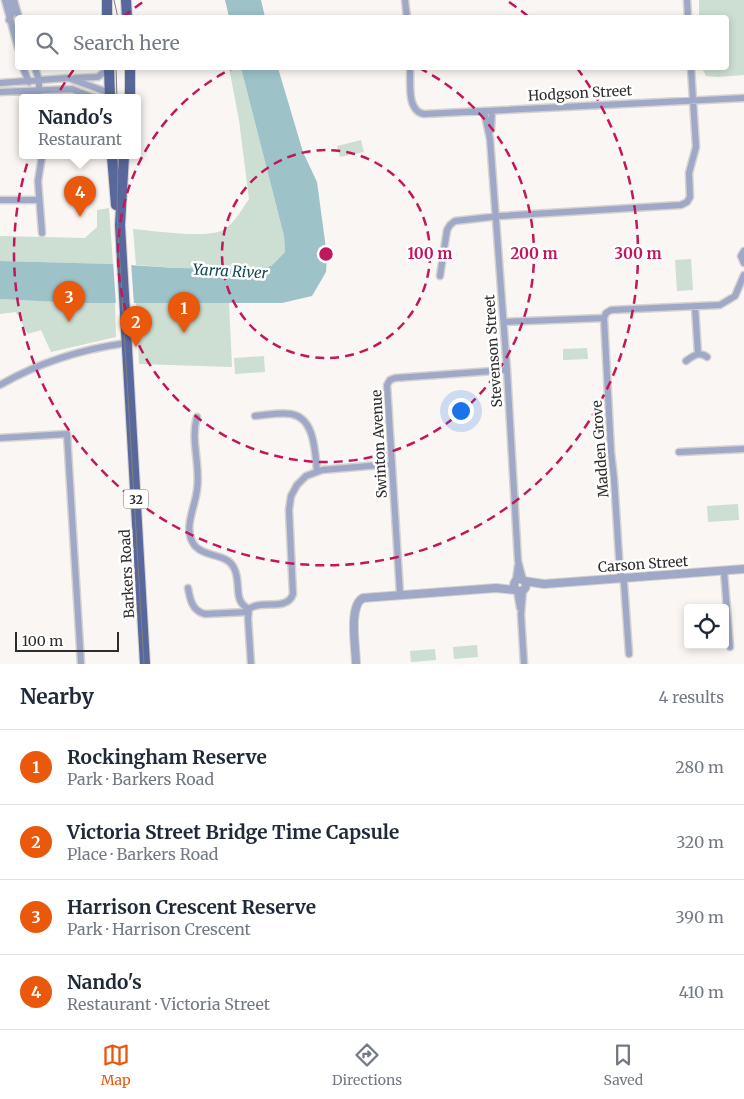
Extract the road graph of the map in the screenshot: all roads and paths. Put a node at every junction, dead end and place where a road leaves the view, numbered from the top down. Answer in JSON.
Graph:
{"nodes":[{"id":1,"x":5,"y":0,"type":"edge"},
{"id":2,"x":12,"y":0,"type":"edge"},
{"id":3,"x":107,"y":0,"type":"edge"},
{"id":4,"x":126,"y":0,"type":"edge"},
{"id":5,"x":406,"y":0,"type":"edge"},
{"id":6,"x":687,"y":0,"type":"edge"},
{"id":7,"x":18,"y":15,"type":"edge"},
{"id":8,"x":108,"y":15,"type":"edge"},
{"id":9,"x":127,"y":15,"type":"edge"},
{"id":10,"x":407,"y":15,"type":"edge"},
{"id":11,"x":688,"y":15,"type":"edge"},
{"id":12,"x":9,"y":20,"type":"junction"},
{"id":13,"x":15,"y":32,"type":"edge"},
{"id":14,"x":24,"y":70,"type":"edge"},
{"id":15,"x":36,"y":70,"type":"edge"},
{"id":16,"x":107,"y":70,"type":"edge"},
{"id":17,"x":109,"y":70,"type":"edge"},
{"id":18,"x":130,"y":70,"type":"edge"},
{"id":19,"x":410,"y":70,"type":"edge"},
{"id":20,"x":691,"y":70,"type":"edge"},
{"id":21,"x":68,"y":78,"type":"junction"},
{"id":22,"x":39,"y":80,"type":"junction"},
{"id":23,"x":27,"y":81,"type":"junction"},
{"id":24,"x":11,"y":82,"type":"junction"},
{"id":25,"x":0,"y":84,"type":"edge"},
{"id":26,"x":39,"y":90,"type":"junction"},
{"id":27,"x":0,"y":92,"type":"edge"},
{"id":28,"x":12,"y":92,"type":"junction"},
{"id":29,"x":39,"y":94,"type":"edge"},
{"id":30,"x":85,"y":94,"type":"edge"},
{"id":31,"x":105,"y":94,"type":"edge"},
{"id":32,"x":112,"y":94,"type":"edge"},
{"id":33,"x":130,"y":94,"type":"edge"},
{"id":34,"x":744,"y":98,"type":"edge"},
{"id":35,"x":694,"y":100,"type":"junction"},
{"id":36,"x":492,"y":110,"type":"junction"},
{"id":37,"x":484,"y":111,"type":"junction"},
{"id":38,"x":490,"y":139,"type":"junction"},
{"id":39,"x":41,"y":159,"type":"edge"},
{"id":40,"x":112,"y":159,"type":"edge"},
{"id":41,"x":124,"y":159,"type":"edge"},
{"id":42,"x":0,"y":200,"type":"edge"},
{"id":43,"x":38,"y":200,"type":"junction"},
{"id":44,"x":496,"y":217,"type":"junction"},
{"id":45,"x":120,"y":225,"type":"junction"},
{"id":46,"x":42,"y":233,"type":"dead end"},
{"id":47,"x":744,"y":251,"type":"edge"},
{"id":48,"x":744,"y":263,"type":"edge"},
{"id":49,"x":744,"y":275,"type":"edge"},
{"id":50,"x":440,"y":276,"type":"dead end"},
{"id":51,"x":695,"y":307,"type":"junction"},
{"id":52,"x":604,"y":318,"type":"junction"},
{"id":53,"x":504,"y":322,"type":"junction"},
{"id":54,"x":127,"y":338,"type":"junction"},
{"id":55,"x":698,"y":354,"type":"junction"},
{"id":56,"x":707,"y":357,"type":"dead end"},
{"id":57,"x":686,"y":361,"type":"dead end"},
{"id":58,"x":507,"y":370,"type":"junction"},
{"id":59,"x":0,"y":385,"type":"edge"},
{"id":60,"x":255,"y":416,"type":"dead end"},
{"id":61,"x":197,"y":417,"type":"dead end"},
{"id":62,"x":0,"y":438,"type":"edge"},
{"id":63,"x":744,"y":449,"type":"edge"},
{"id":64,"x":679,"y":452,"type":"dead end"},
{"id":65,"x":392,"y":464,"type":"junction"},
{"id":66,"x":317,"y":471,"type":"junction"},
{"id":67,"x":744,"y":569,"type":"edge"},
{"id":68,"x":724,"y":571,"type":"junction"},
{"id":69,"x":622,"y":578,"type":"junction"},
{"id":70,"x":519,"y":580,"type":"junction"},
{"id":71,"x":544,"y":584,"type":"junction"},
{"id":72,"x":188,"y":588,"type":"dead end"},
{"id":73,"x":496,"y":588,"type":"junction"},
{"id":74,"x":520,"y":590,"type":"junction"},
{"id":75,"x":400,"y":594,"type":"junction"},
{"id":76,"x":248,"y":610,"type":"junction"},
{"id":77,"x":730,"y":647,"type":"dead end"},
{"id":78,"x":629,"y":654,"type":"dead end"},
{"id":79,"x":81,"y":664,"type":"edge"},
{"id":80,"x":146,"y":664,"type":"edge"},
{"id":81,"x":251,"y":664,"type":"edge"},
{"id":82,"x":356,"y":664,"type":"edge"},
{"id":83,"x":524,"y":664,"type":"edge"}],
"edges":[{"from":1,"to":12,"type":"street"},
{"from":2,"to":7,"type":"street"},
{"from":2,"to":12,"type":"street"},
{"from":3,"to":8,"type":"main road"},
{"from":4,"to":9,"type":"main road"},
{"from":5,"to":10,"type":"street"},
{"from":6,"to":11,"type":"street"},
{"from":12,"to":13,"type":"street"},
{"from":14,"to":23,"type":"street"},
{"from":15,"to":22,"type":"street"},
{"from":16,"to":21,"type":"street"},
{"from":17,"to":32,"type":"main road"},
{"from":18,"to":33,"type":"main road"},
{"from":19,"to":37,"type":"street","name":"Hodgson Street"},
{"from":20,"to":35,"type":"street"},
{"from":21,"to":22,"type":"street"},
{"from":21,"to":31,"type":"street"},
{"from":22,"to":23,"type":"street"},
{"from":22,"to":26,"type":"street"},
{"from":23,"to":24,"type":"street"},
{"from":23,"to":26,"type":"street"},
{"from":24,"to":25,"type":"street"},
{"from":24,"to":28,"type":"street"},
{"from":26,"to":28,"type":"street"},
{"from":26,"to":29,"type":"street"},
{"from":26,"to":30,"type":"street"},
{"from":27,"to":28,"type":"street"},
{"from":34,"to":35,"type":"street","name":"Hodgson Street"},
{"from":35,"to":36,"type":"street","name":"Hodgson Street"},
{"from":35,"to":44,"type":"street"},
{"from":36,"to":37,"type":"street","name":"Hodgson Street"},
{"from":36,"to":38,"type":"street","name":"Stevenson Street"},
{"from":37,"to":38,"type":"street","name":"Stevenson Street"},
{"from":38,"to":44,"type":"street","name":"Stevenson Street"},
{"from":39,"to":43,"type":"street"},
{"from":40,"to":45,"type":"main road","number":"32"},
{"from":41,"to":45,"type":"main road","number":"32"},
{"from":42,"to":43,"type":"street"},
{"from":43,"to":46,"type":"street"},
{"from":44,"to":50,"type":"street"},
{"from":44,"to":53,"type":"street","name":"Stevenson Street"},
{"from":45,"to":54,"type":"main road","number":"32"},
{"from":47,"to":48,"type":"street"},
{"from":49,"to":51,"type":"street"},
{"from":51,"to":52,"type":"street"},
{"from":51,"to":55,"type":"street"},
{"from":52,"to":53,"type":"street"},
{"from":52,"to":69,"type":"street","name":"Madden Grove"},
{"from":53,"to":58,"type":"street","name":"Stevenson Street"},
{"from":54,"to":59,"type":"street"},
{"from":54,"to":80,"type":"main road","name":"Barkers Road","number":"32"},
{"from":55,"to":56,"type":"street"},
{"from":55,"to":57,"type":"street"},
{"from":58,"to":65,"type":"street","name":"Swinton Avenue"},
{"from":58,"to":70,"type":"street","name":"Stevenson Street"},
{"from":60,"to":66,"type":"street"},
{"from":61,"to":76,"type":"street"},
{"from":62,"to":79,"type":"street"},
{"from":63,"to":64,"type":"street"},
{"from":65,"to":66,"type":"street"},
{"from":65,"to":75,"type":"street","name":"Swinton Avenue"},
{"from":66,"to":76,"type":"street"},
{"from":67,"to":68,"type":"street","name":"Carson Street"},
{"from":68,"to":69,"type":"street","name":"Carson Street"},
{"from":68,"to":77,"type":"street"},
{"from":69,"to":71,"type":"street","name":"Carson Street"},
{"from":69,"to":78,"type":"street","name":"Madden Grove"},
{"from":70,"to":71,"type":"street","name":"Carson Street"},
{"from":70,"to":73,"type":"street","name":"Carson Street"},
{"from":70,"to":74,"type":"street"},
{"from":70,"to":74,"type":"street"},
{"from":71,"to":74,"type":"street","name":"Carson Street"},
{"from":72,"to":76,"type":"street"},
{"from":73,"to":74,"type":"street","name":"Carson Street"},
{"from":73,"to":75,"type":"street","name":"Carson Street"},
{"from":74,"to":83,"type":"street"},
{"from":75,"to":82,"type":"street","name":"Carson Street"},
{"from":76,"to":81,"type":"street"}]}
